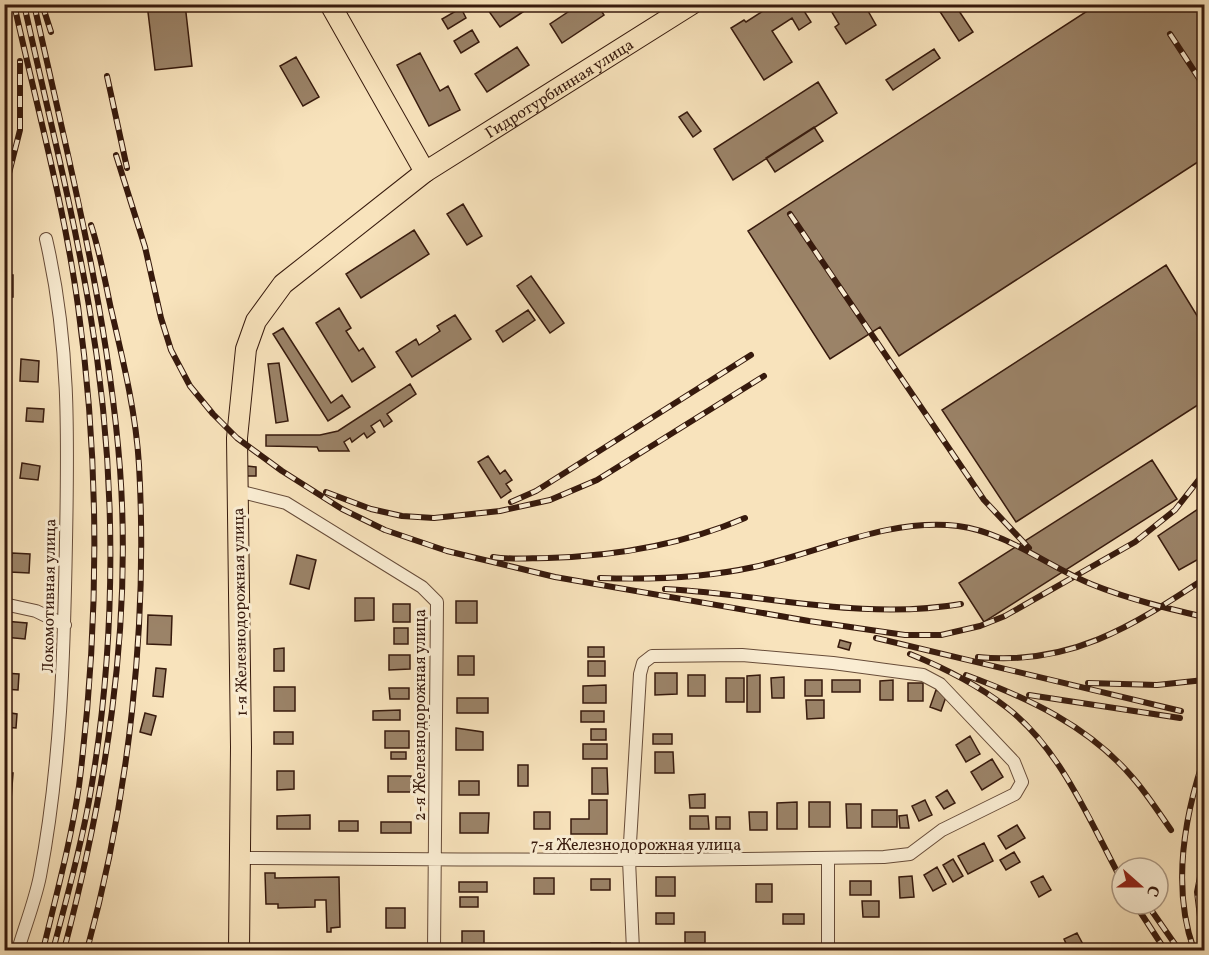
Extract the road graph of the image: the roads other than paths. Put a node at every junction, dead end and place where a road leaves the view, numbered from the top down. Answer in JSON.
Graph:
{"nodes":[{"id":1,"x":330,"y":4,"type":"edge"},
{"id":2,"x":692,"y":4,"type":"edge"},
{"id":3,"x":425,"y":172,"type":"junction"},
{"id":4,"x":46,"y":239,"type":"dead end"},
{"id":5,"x":284,"y":284,"type":"joint"},
{"id":6,"x":238,"y":491,"type":"junction"},
{"id":7,"x":4,"y":604,"type":"edge"},
{"id":8,"x":65,"y":625,"type":"junction"},
{"id":9,"x":241,"y":858,"type":"junction"},
{"id":10,"x":434,"y":860,"type":"junction"},
{"id":11,"x":629,"y":860,"type":"junction"},
{"id":12,"x":828,"y":860,"type":"junction"},
{"id":13,"x":18,"y":951,"type":"edge"},
{"id":14,"x":239,"y":951,"type":"edge"},
{"id":15,"x":434,"y":951,"type":"edge"},
{"id":16,"x":633,"y":951,"type":"edge"},
{"id":17,"x":828,"y":951,"type":"edge"}],
"edges":[{"from":1,"to":3,"type":"main road"},
{"from":2,"to":3,"type":"main road","name":"Гидротурбинная улица"},
{"from":3,"to":5,"type":"main road","name":"Гидротурбинная улица"},
{"from":4,"to":8,"type":"street","name":"Локомотивная улица"},
{"from":5,"to":6,"type":"main road","name":"1-я Железнодорожная улица"},
{"from":6,"to":9,"type":"main road","name":"1-я Железнодорожная улица"},
{"from":6,"to":10,"type":"street","name":"2-я Железнодорожная улица"},
{"from":7,"to":8,"type":"street"},
{"from":8,"to":13,"type":"street","name":"Локомотивная улица"},
{"from":9,"to":10,"type":"street","name":"7-я Железнодорожная улица"},
{"from":9,"to":14,"type":"main road","name":"1-я Железнодорожная улица"},
{"from":10,"to":11,"type":"street","name":"7-я Железнодорожная улица"},
{"from":10,"to":15,"type":"street","name":"2-я Железнодорожная улица"},
{"from":11,"to":12,"type":"street","name":"7-я Железнодорожная улица"},
{"from":11,"to":12,"type":"street","name":"7-я Железнодорожная улица"},
{"from":11,"to":16,"type":"street"},
{"from":12,"to":17,"type":"street"}]}
